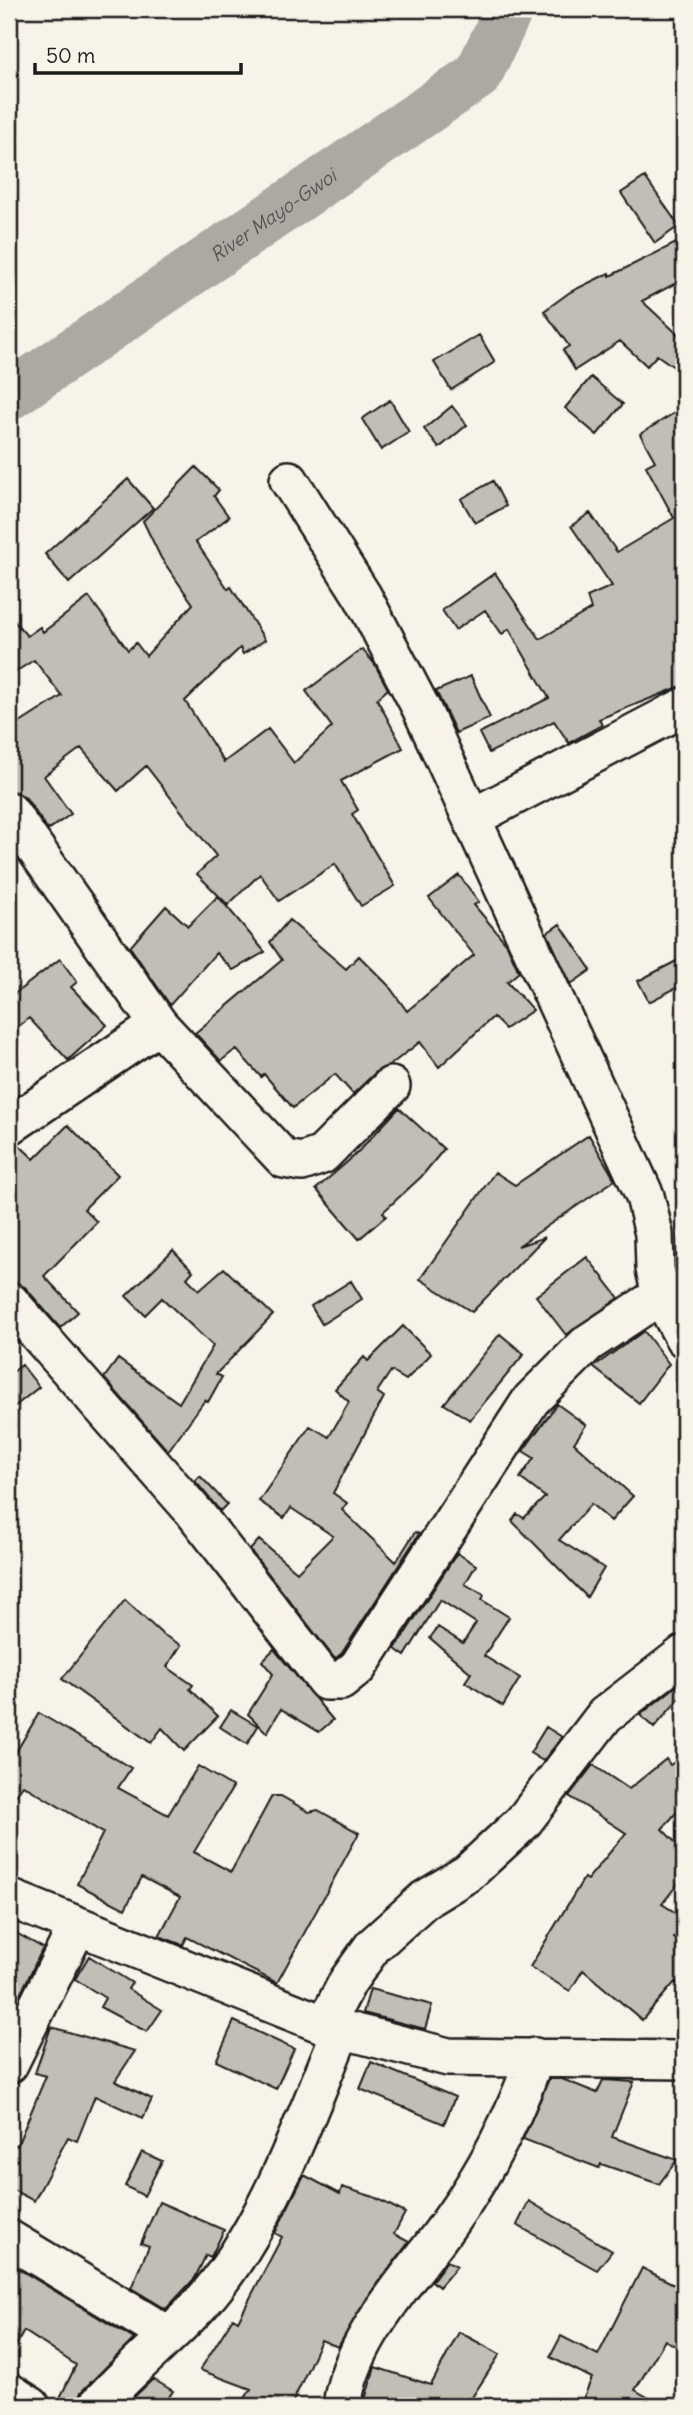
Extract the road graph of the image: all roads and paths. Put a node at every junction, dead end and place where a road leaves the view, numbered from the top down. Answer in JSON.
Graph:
{"nodes":[{"id":1,"x":289,"y":480,"type":"dead end"},
{"id":2,"x":684,"y":707,"type":"edge"},
{"id":3,"x":9,"y":811,"type":"edge"},
{"id":4,"x":472,"y":818,"type":"junction"},
{"id":5,"x":159,"y":1025,"type":"junction"},
{"id":6,"x":391,"y":1086,"type":"dead end"},
{"id":7,"x":9,"y":1126,"type":"edge"},
{"id":8,"x":661,"y":1295,"type":"junction"},
{"id":9,"x":9,"y":1301,"type":"edge"},
{"id":10,"x":684,"y":1338,"type":"edge"},
{"id":11,"x":684,"y":1654,"type":"edge"},
{"id":12,"x":9,"y":1898,"type":"edge"},
{"id":13,"x":77,"y":1927,"type":"junction"},
{"id":14,"x":333,"y":2028,"type":"junction"},
{"id":15,"x":535,"y":2057,"type":"junction"},
{"id":16,"x":684,"y":2060,"type":"edge"},
{"id":17,"x":9,"y":2064,"type":"edge"},
{"id":18,"x":9,"y":2239,"type":"edge"},
{"id":19,"x":168,"y":2335,"type":"junction"},
{"id":20,"x":9,"y":2392,"type":"edge"},
{"id":21,"x":32,"y":2406,"type":"edge"},
{"id":22,"x":97,"y":2406,"type":"edge"},
{"id":23,"x":342,"y":2406,"type":"edge"}],
"edges":[{"from":1,"to":4,"type":"street"},
{"from":2,"to":4,"type":"street"},
{"from":3,"to":5,"type":"street"},
{"from":4,"to":8,"type":"street"},
{"from":5,"to":6,"type":"street"},
{"from":5,"to":7,"type":"street"},
{"from":8,"to":9,"type":"street"},
{"from":8,"to":10,"type":"street"},
{"from":11,"to":14,"type":"street"},
{"from":12,"to":13,"type":"street"},
{"from":13,"to":14,"type":"street"},
{"from":13,"to":17,"type":"street"},
{"from":14,"to":15,"type":"street"},
{"from":14,"to":19,"type":"street"},
{"from":15,"to":16,"type":"street"},
{"from":15,"to":23,"type":"street"},
{"from":18,"to":19,"type":"street"},
{"from":19,"to":22,"type":"street"},
{"from":20,"to":21,"type":"street"}]}
